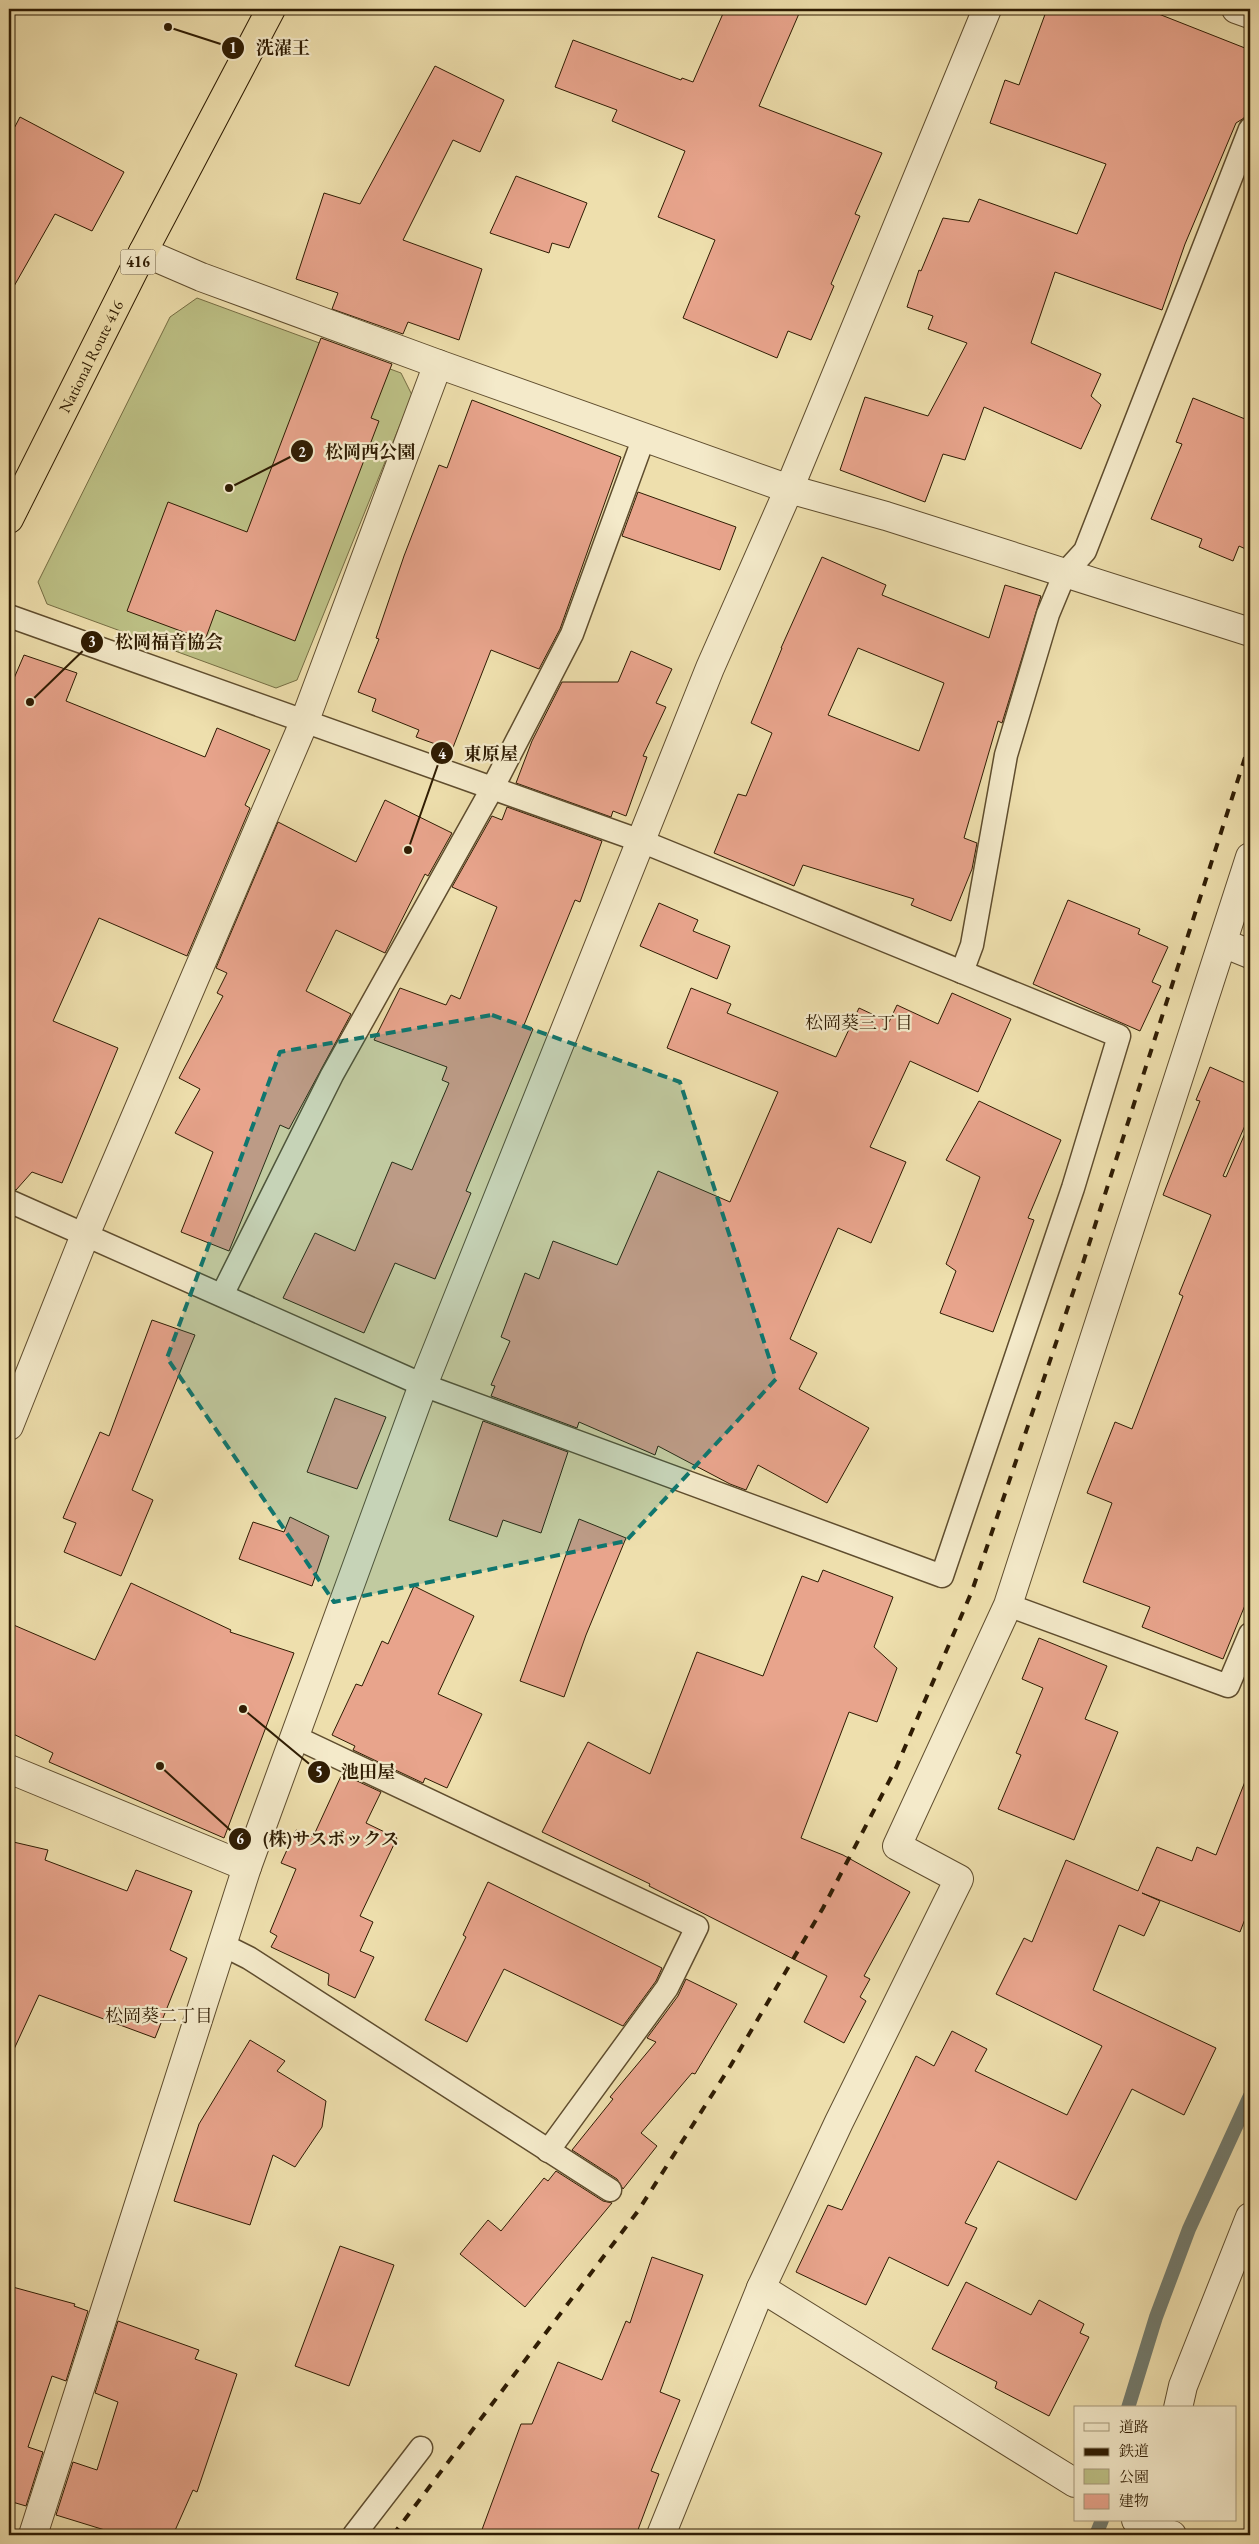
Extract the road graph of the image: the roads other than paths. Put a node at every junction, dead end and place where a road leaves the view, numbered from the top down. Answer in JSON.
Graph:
{"nodes":[{"id":1,"x":271,"y":9,"type":"edge"},
{"id":2,"x":988,"y":9,"type":"edge"},
{"id":3,"x":1236,"y":9,"type":"edge"},
{"id":4,"x":1250,"y":14,"type":"edge"},
{"id":5,"x":1250,"y":129,"type":"edge"},
{"id":6,"x":143,"y":252,"type":"junction"},
{"id":7,"x":438,"y":364,"type":"junction"},
{"id":8,"x":644,"y":437,"type":"junction"},
{"id":9,"x":789,"y":489,"type":"junction"},
{"id":10,"x":9,"y":519,"type":"edge"},
{"id":11,"x":1065,"y":573,"type":"junction"},
{"id":12,"x":9,"y":616,"type":"edge"},
{"id":13,"x":1250,"y":632,"type":"edge"},
{"id":14,"x":305,"y":720,"type":"junction"},
{"id":15,"x":493,"y":787,"type":"junction"},
{"id":16,"x":641,"y":841,"type":"junction"},
{"id":17,"x":1250,"y":857,"type":"edge"},
{"id":18,"x":1223,"y":943,"type":"junction"},
{"id":19,"x":1250,"y":954,"type":"edge"},
{"id":20,"x":962,"y":972,"type":"junction"},
{"id":21,"x":9,"y":1201,"type":"edge"},
{"id":22,"x":85,"y":1235,"type":"junction"},
{"id":23,"x":222,"y":1295,"type":"junction"},
{"id":24,"x":424,"y":1385,"type":"junction"},
{"id":25,"x":9,"y":1426,"type":"edge"},
{"id":26,"x":1008,"y":1605,"type":"junction"},
{"id":27,"x":1250,"y":1634,"type":"edge"},
{"id":28,"x":295,"y":1737,"type":"junction"},
{"id":29,"x":9,"y":1768,"type":"edge"},
{"id":30,"x":247,"y":1867,"type":"junction"},
{"id":31,"x":223,"y":1945,"type":"junction"},
{"id":32,"x":548,"y":2151,"type":"junction"},
{"id":33,"x":610,"y":2190,"type":"dead end"},
{"id":34,"x":1250,"y":2217,"type":"edge"},
{"id":35,"x":761,"y":2288,"type":"junction"},
{"id":36,"x":1178,"y":2406,"type":"edge"},
{"id":37,"x":421,"y":2448,"type":"dead end"},
{"id":38,"x":1074,"y":2481,"type":"edge"},
{"id":39,"x":33,"y":2535,"type":"edge"},
{"id":40,"x":354,"y":2535,"type":"edge"},
{"id":41,"x":661,"y":2535,"type":"edge"}],
"edges":[{"from":1,"to":6,"type":"highway","name":"National Route 416","number":"416"},
{"from":2,"to":9,"type":"street"},
{"from":3,"to":4,"type":"street"},
{"from":5,"to":11,"type":"lane"},
{"from":6,"to":7,"type":"street"},
{"from":6,"to":10,"type":"highway","name":"National Route 416","number":"416"},
{"from":7,"to":8,"type":"street"},
{"from":7,"to":14,"type":"street"},
{"from":8,"to":9,"type":"street"},
{"from":8,"to":15,"type":"lane"},
{"from":9,"to":11,"type":"street"},
{"from":9,"to":16,"type":"street"},
{"from":11,"to":13,"type":"street"},
{"from":11,"to":20,"type":"lane"},
{"from":12,"to":14,"type":"lane"},
{"from":14,"to":15,"type":"lane"},
{"from":14,"to":22,"type":"street"},
{"from":15,"to":16,"type":"lane"},
{"from":15,"to":23,"type":"lane"},
{"from":16,"to":20,"type":"lane"},
{"from":16,"to":24,"type":"street"},
{"from":17,"to":18,"type":"street"},
{"from":18,"to":19,"type":"street"},
{"from":18,"to":26,"type":"street"},
{"from":20,"to":24,"type":"lane"},
{"from":21,"to":22,"type":"lane"},
{"from":22,"to":23,"type":"lane"},
{"from":22,"to":25,"type":"street"},
{"from":23,"to":24,"type":"lane"},
{"from":24,"to":28,"type":"street"},
{"from":26,"to":27,"type":"lane"},
{"from":26,"to":35,"type":"street"},
{"from":28,"to":30,"type":"street"},
{"from":28,"to":32,"type":"lane"},
{"from":29,"to":30,"type":"street"},
{"from":30,"to":31,"type":"street"},
{"from":31,"to":32,"type":"lane"},
{"from":31,"to":39,"type":"street"},
{"from":32,"to":33,"type":"lane"},
{"from":34,"to":36,"type":"street"},
{"from":35,"to":38,"type":"street"},
{"from":35,"to":41,"type":"street"},
{"from":37,"to":40,"type":"lane"}]}
